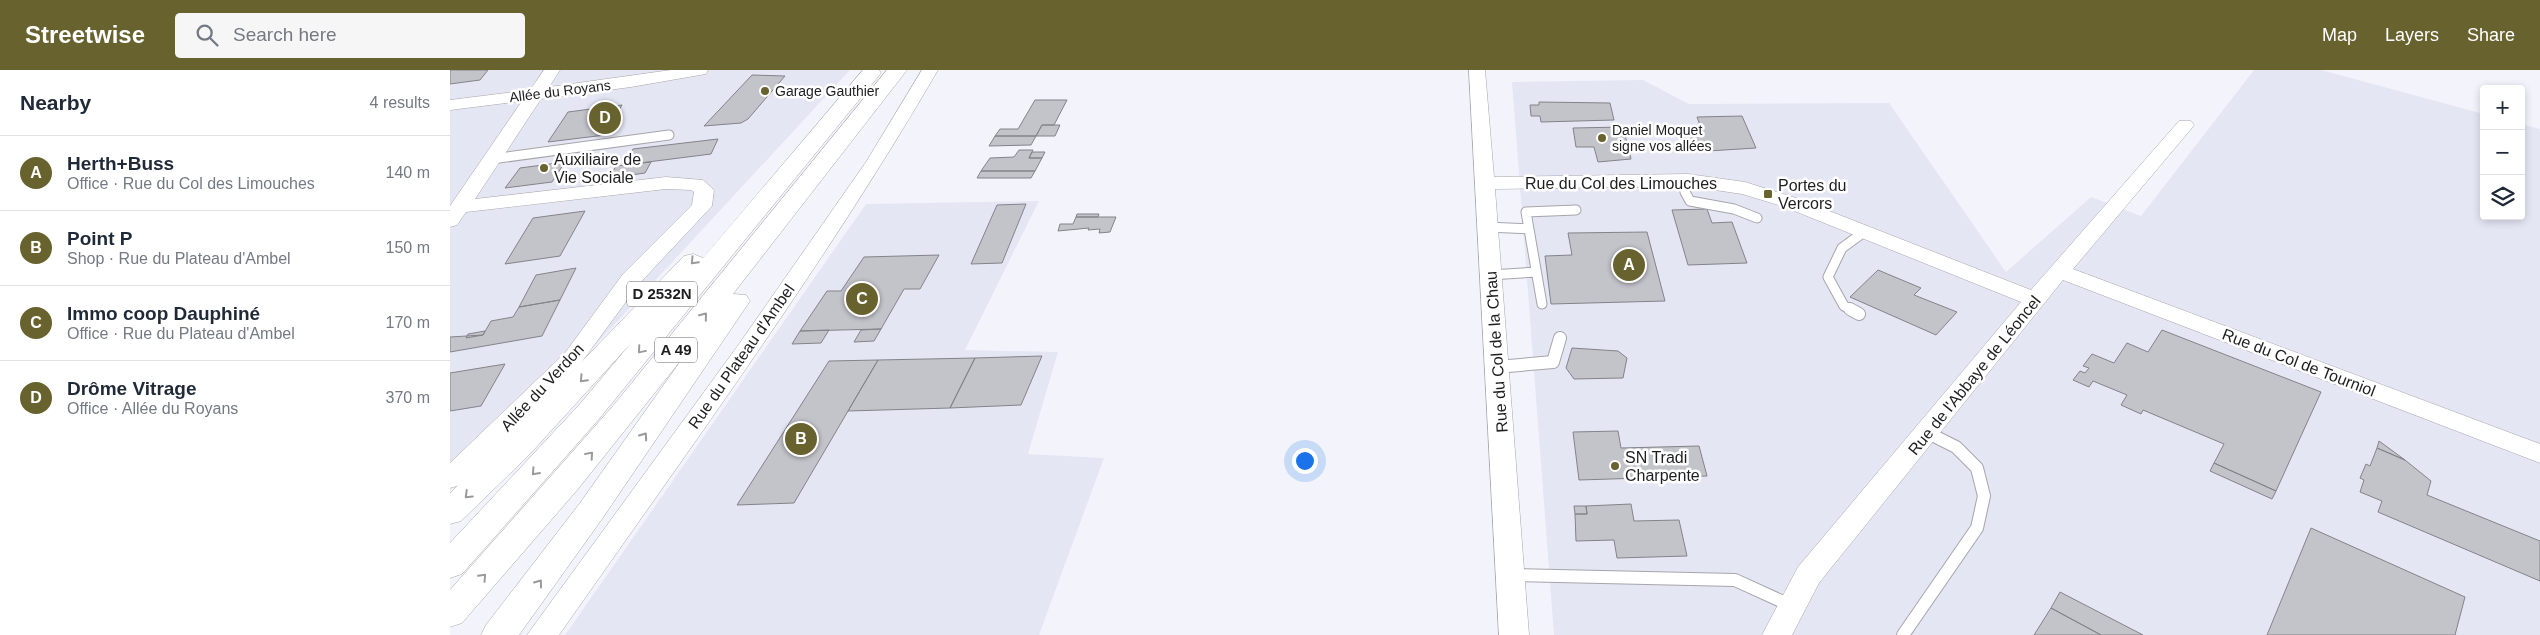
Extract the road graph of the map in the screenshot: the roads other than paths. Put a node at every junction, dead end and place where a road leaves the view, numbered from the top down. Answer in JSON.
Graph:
{"nodes":[{"id":1,"x":552,"y":70,"type":"edge"},
{"id":2,"x":700,"y":70,"type":"edge"},
{"id":3,"x":930,"y":70,"type":"edge"},
{"id":4,"x":1477,"y":70,"type":"edge"},
{"id":5,"x":883,"y":72,"type":"edge"},
{"id":6,"x":534,"y":95,"type":"junction"},
{"id":7,"x":450,"y":106,"type":"edge"},
{"id":8,"x":2185,"y":125,"type":"dead end"},
{"id":9,"x":669,"y":135,"type":"dead end"},
{"id":10,"x":492,"y":158,"type":"junction"},
{"id":11,"x":1688,"y":180,"type":"junction"},
{"id":12,"x":1486,"y":184,"type":"junction"},
{"id":13,"x":1576,"y":210,"type":"dead end"},
{"id":14,"x":455,"y":214,"type":"edge"},
{"id":15,"x":1757,"y":218,"type":"dead end"},
{"id":16,"x":1487,"y":227,"type":"junction"},
{"id":17,"x":1529,"y":228,"type":"junction"},
{"id":18,"x":1864,"y":232,"type":"junction"},
{"id":19,"x":2059,"y":270,"type":"junction"},
{"id":20,"x":1536,"y":272,"type":"junction"},
{"id":21,"x":1490,"y":275,"type":"junction"},
{"id":22,"x":2035,"y":300,"type":"junction"},
{"id":23,"x":1542,"y":304,"type":"dead end"},
{"id":24,"x":1859,"y":314,"type":"dead end"},
{"id":25,"x":1560,"y":338,"type":"dead end"},
{"id":26,"x":1497,"y":367,"type":"junction"},
{"id":27,"x":1926,"y":432,"type":"junction"},
{"id":28,"x":2540,"y":454,"type":"edge"},
{"id":29,"x":450,"y":478,"type":"edge"},
{"id":30,"x":450,"y":512,"type":"edge"},
{"id":31,"x":450,"y":565,"type":"edge"},
{"id":32,"x":1510,"y":575,"type":"junction"},
{"id":33,"x":1792,"y":606,"type":"junction"},
{"id":34,"x":450,"y":613,"type":"edge"},
{"id":35,"x":498,"y":635,"type":"edge"},
{"id":36,"x":542,"y":635,"type":"edge"},
{"id":37,"x":1514,"y":635,"type":"edge"},
{"id":38,"x":1777,"y":635,"type":"edge"},
{"id":39,"x":1903,"y":635,"type":"edge"}],
"edges":[{"from":1,"to":6,"type":"street","name":"Allée du Verdon"},
{"from":2,"to":6,"type":"street","name":"Allée du Royans"},
{"from":3,"to":36,"type":"street","name":"Rue du Plateau d'Ambel"},
{"from":4,"to":12,"type":"street","name":"Rue du Col de la Chau"},
{"from":5,"to":30,"type":"highway","number":"D 2532N","one_way":true},
{"from":5,"to":31,"type":"highway","number":"A 49","one_way":true},
{"from":34,"to":5,"type":"highway","number":"A 49","one_way":true},
{"from":35,"to":5,"type":"highway","one_way":true},
{"from":6,"to":7,"type":"street","name":"Allée du Royans"},
{"from":6,"to":10,"type":"street","name":"Allée du Verdon"},
{"from":8,"to":19,"type":"street","name":"Rue de l'Abbaye de Léoncel"},
{"from":9,"to":10,"type":"lane"},
{"from":10,"to":14,"type":"street","name":"Allée du Verdon"},
{"from":11,"to":12,"type":"street","name":"Rue du Col des Limouches"},
{"from":11,"to":15,"type":"lane"},
{"from":11,"to":18,"type":"street","name":"Rue du Col des Limouches"},
{"from":12,"to":16,"type":"street","name":"Rue du Col de la Chau"},
{"from":13,"to":17,"type":"lane"},
{"from":14,"to":29,"type":"street","name":"Allée du Verdon"},
{"from":16,"to":17,"type":"lane"},
{"from":16,"to":21,"type":"street","name":"Rue du Col de la Chau"},
{"from":17,"to":20,"type":"lane"},
{"from":18,"to":22,"type":"street","name":"Rue du Col des Limouches"},
{"from":18,"to":24,"type":"lane"},
{"from":19,"to":22,"type":"street","name":"Rue de l'Abbaye de Léoncel"},
{"from":19,"to":28,"type":"street","name":"Rue du Col de Tourniol"},
{"from":20,"to":21,"type":"lane"},
{"from":20,"to":23,"type":"lane"},
{"from":21,"to":26,"type":"street","name":"Rue du Col de la Chau"},
{"from":22,"to":27,"type":"street","name":"Rue de l'Abbaye de Léoncel"},
{"from":25,"to":26,"type":"lane"},
{"from":26,"to":32,"type":"street","name":"Rue du Col de la Chau"},
{"from":27,"to":33,"type":"street","name":"Rue de l'Abbaye de Léoncel"},
{"from":27,"to":39,"type":"lane"},
{"from":32,"to":33,"type":"lane"},
{"from":32,"to":37,"type":"street","name":"Rue du Col de la Chau"},
{"from":33,"to":38,"type":"street","name":"Rue de l'Abbaye de Léoncel"}]}
